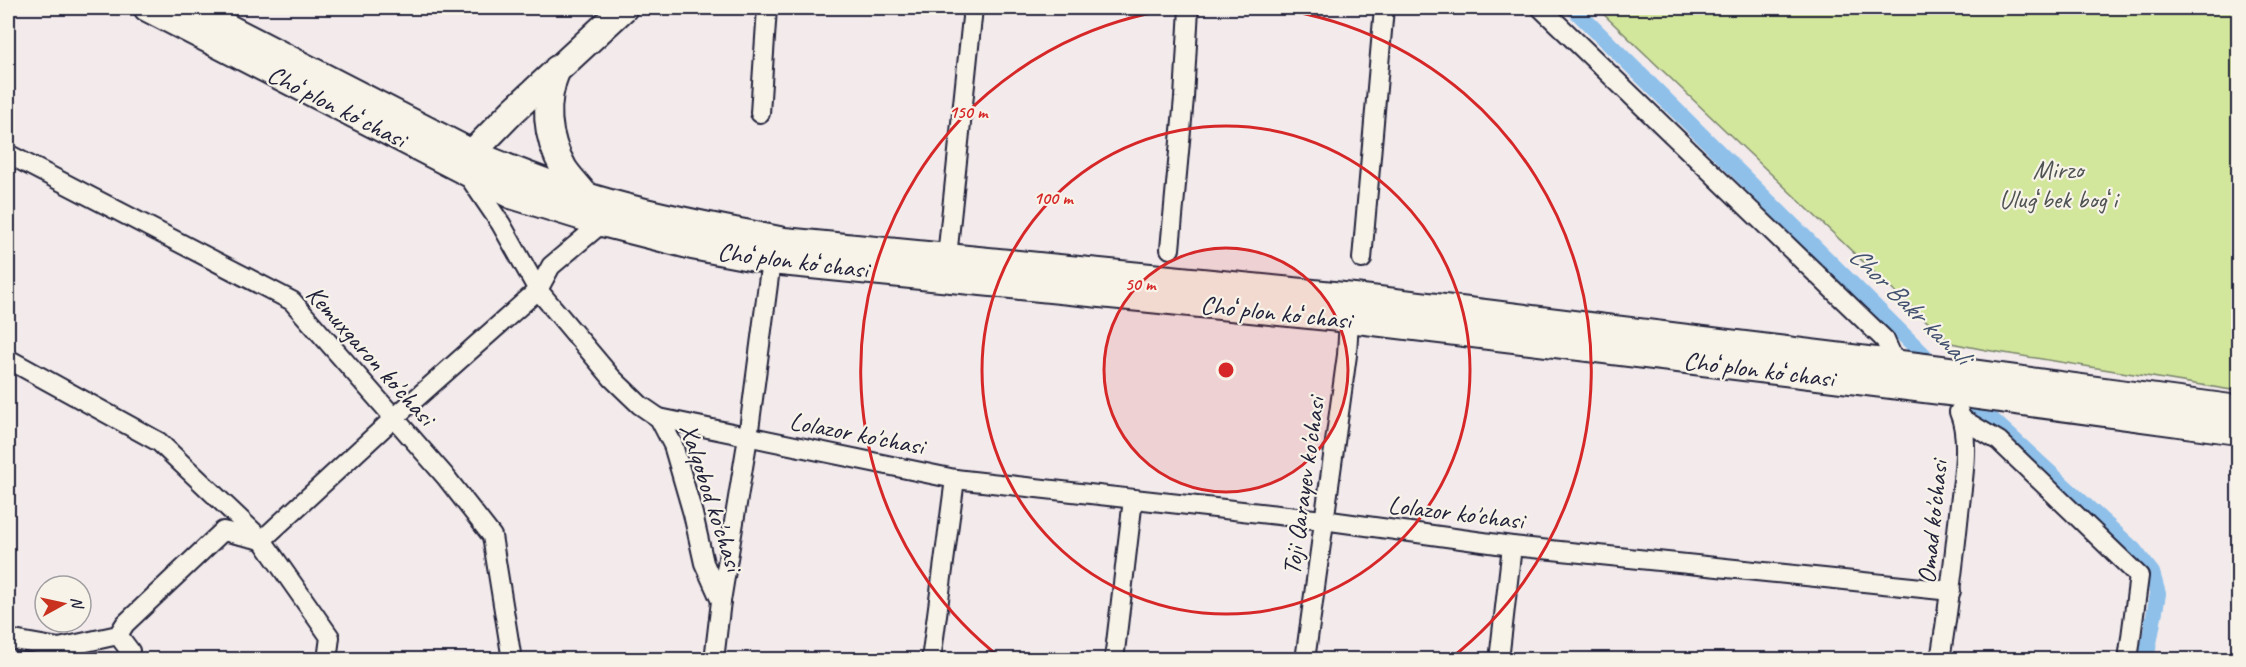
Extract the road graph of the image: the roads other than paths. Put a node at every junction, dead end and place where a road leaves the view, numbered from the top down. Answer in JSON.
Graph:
{"nodes":[{"id":1,"x":147,"y":8,"type":"edge"},
{"id":2,"x":190,"y":8,"type":"edge"},
{"id":3,"x":624,"y":8,"type":"edge"},
{"id":4,"x":767,"y":8,"type":"edge"},
{"id":5,"x":973,"y":8,"type":"edge"},
{"id":6,"x":1189,"y":8,"type":"edge"},
{"id":7,"x":1384,"y":8,"type":"edge"},
{"id":8,"x":1541,"y":8,"type":"edge"},
{"id":9,"x":557,"y":68,"type":"junction"},
{"id":10,"x":759,"y":113,"type":"dead end"},
{"id":11,"x":8,"y":154,"type":"edge"},
{"id":12,"x":469,"y":163,"type":"junction"},
{"id":13,"x":586,"y":195,"type":"junction"},
{"id":14,"x":602,"y":222,"type":"junction"},
{"id":15,"x":1170,"y":249,"type":"dead end"},
{"id":16,"x":946,"y":257,"type":"junction"},
{"id":17,"x":1362,"y":259,"type":"dead end"},
{"id":18,"x":771,"y":261,"type":"junction"},
{"id":19,"x":538,"y":290,"type":"junction"},
{"id":20,"x":1349,"y":319,"type":"junction"},
{"id":21,"x":8,"y":359,"type":"edge"},
{"id":22,"x":1901,"y":364,"type":"junction"},
{"id":23,"x":1949,"y":385,"type":"junction"},
{"id":24,"x":2238,"y":409,"type":"edge"},
{"id":25,"x":394,"y":418,"type":"junction"},
{"id":26,"x":659,"y":418,"type":"junction"},
{"id":27,"x":1962,"y":419,"type":"junction"},
{"id":28,"x":2238,"y":430,"type":"edge"},
{"id":29,"x":748,"y":437,"type":"junction"},
{"id":30,"x":955,"y":479,"type":"junction"},
{"id":31,"x":1133,"y":500,"type":"junction"},
{"id":32,"x":1323,"y":520,"type":"junction"},
{"id":33,"x":262,"y":540,"type":"junction"},
{"id":34,"x":1512,"y":546,"type":"junction"},
{"id":35,"x":1951,"y":591,"type":"junction"},
{"id":36,"x":721,"y":601,"type":"junction"},
{"id":37,"x":118,"y":635,"type":"junction"},
{"id":38,"x":8,"y":639,"type":"edge"},
{"id":39,"x":132,"y":657,"type":"edge"},
{"id":40,"x":327,"y":660,"type":"edge"},
{"id":41,"x":512,"y":660,"type":"edge"},
{"id":42,"x":714,"y":660,"type":"edge"},
{"id":43,"x":931,"y":660,"type":"edge"},
{"id":44,"x":1114,"y":660,"type":"edge"},
{"id":45,"x":1305,"y":660,"type":"edge"},
{"id":46,"x":1499,"y":660,"type":"edge"},
{"id":47,"x":1940,"y":660,"type":"edge"},
{"id":48,"x":2128,"y":660,"type":"edge"}],
"edges":[{"from":1,"to":12,"type":"main road","name":"Choʻplon koʻchasi"},
{"from":2,"to":12,"type":"main road","name":"Choʻplon koʻchasi"},
{"from":3,"to":9,"type":"main road"},
{"from":4,"to":10,"type":"street"},
{"from":5,"to":16,"type":"street"},
{"from":6,"to":15,"type":"street"},
{"from":7,"to":17,"type":"street"},
{"from":8,"to":22,"type":"street"},
{"from":9,"to":12,"type":"main road"},
{"from":9,"to":13,"type":"main road"},
{"from":11,"to":25,"type":"street","name":"Kemuxgaron ko'chasi"},
{"from":12,"to":13,"type":"main road","name":"Choʻplon koʻchasi"},
{"from":12,"to":14,"type":"main road","name":"Choʻplon koʻchasi"},
{"from":12,"to":19,"type":"street","name":"Xalqobod ko'chasi"},
{"from":13,"to":16,"type":"main road","name":"Choʻplon koʻchasi"},
{"from":14,"to":18,"type":"main road","name":"Choʻplon koʻchasi"},
{"from":14,"to":19,"type":"street"},
{"from":16,"to":22,"type":"main road","name":"Choʻplon koʻchasi"},
{"from":18,"to":20,"type":"main road","name":"Choʻplon koʻchasi"},
{"from":18,"to":29,"type":"street"},
{"from":19,"to":25,"type":"street"},
{"from":19,"to":26,"type":"street","name":"Xalqobod ko'chasi"},
{"from":20,"to":23,"type":"main road","name":"Choʻplon koʻchasi"},
{"from":20,"to":32,"type":"street","name":"Toji Qarayev ko'chasi"},
{"from":21,"to":33,"type":"street"},
{"from":22,"to":23,"type":"main road","name":"Choʻplon koʻchasi"},
{"from":23,"to":24,"type":"main road","name":"Choʻplon koʻchasi"},
{"from":23,"to":27,"type":"street","name":"Omad ko'chasi"},
{"from":23,"to":28,"type":"main road","name":"Choʻplon koʻchasi"},
{"from":25,"to":33,"type":"street"},
{"from":25,"to":41,"type":"street","name":"Kemuxgaron ko'chasi"},
{"from":26,"to":29,"type":"street","name":"Lolazor ko'chasi"},
{"from":26,"to":36,"type":"street","name":"Xalqobod ko'chasi"},
{"from":27,"to":35,"type":"street","name":"Omad ko'chasi"},
{"from":27,"to":48,"type":"street"},
{"from":29,"to":30,"type":"street","name":"Lolazor ko'chasi"},
{"from":29,"to":36,"type":"street"},
{"from":30,"to":31,"type":"street","name":"Lolazor ko'chasi"},
{"from":30,"to":43,"type":"street"},
{"from":31,"to":32,"type":"street","name":"Lolazor ko'chasi"},
{"from":31,"to":44,"type":"street"},
{"from":32,"to":34,"type":"street","name":"Lolazor ko'chasi"},
{"from":32,"to":45,"type":"street","name":"Toji Qarayev ko'chasi"},
{"from":33,"to":37,"type":"street"},
{"from":33,"to":40,"type":"street"},
{"from":34,"to":35,"type":"street","name":"Lolazor ko'chasi"},
{"from":34,"to":46,"type":"street"},
{"from":35,"to":47,"type":"street","name":"Omad ko'chasi"},
{"from":36,"to":42,"type":"street","name":"Xalqobod ko'chasi"},
{"from":37,"to":38,"type":"street"},
{"from":37,"to":39,"type":"street"}]}
